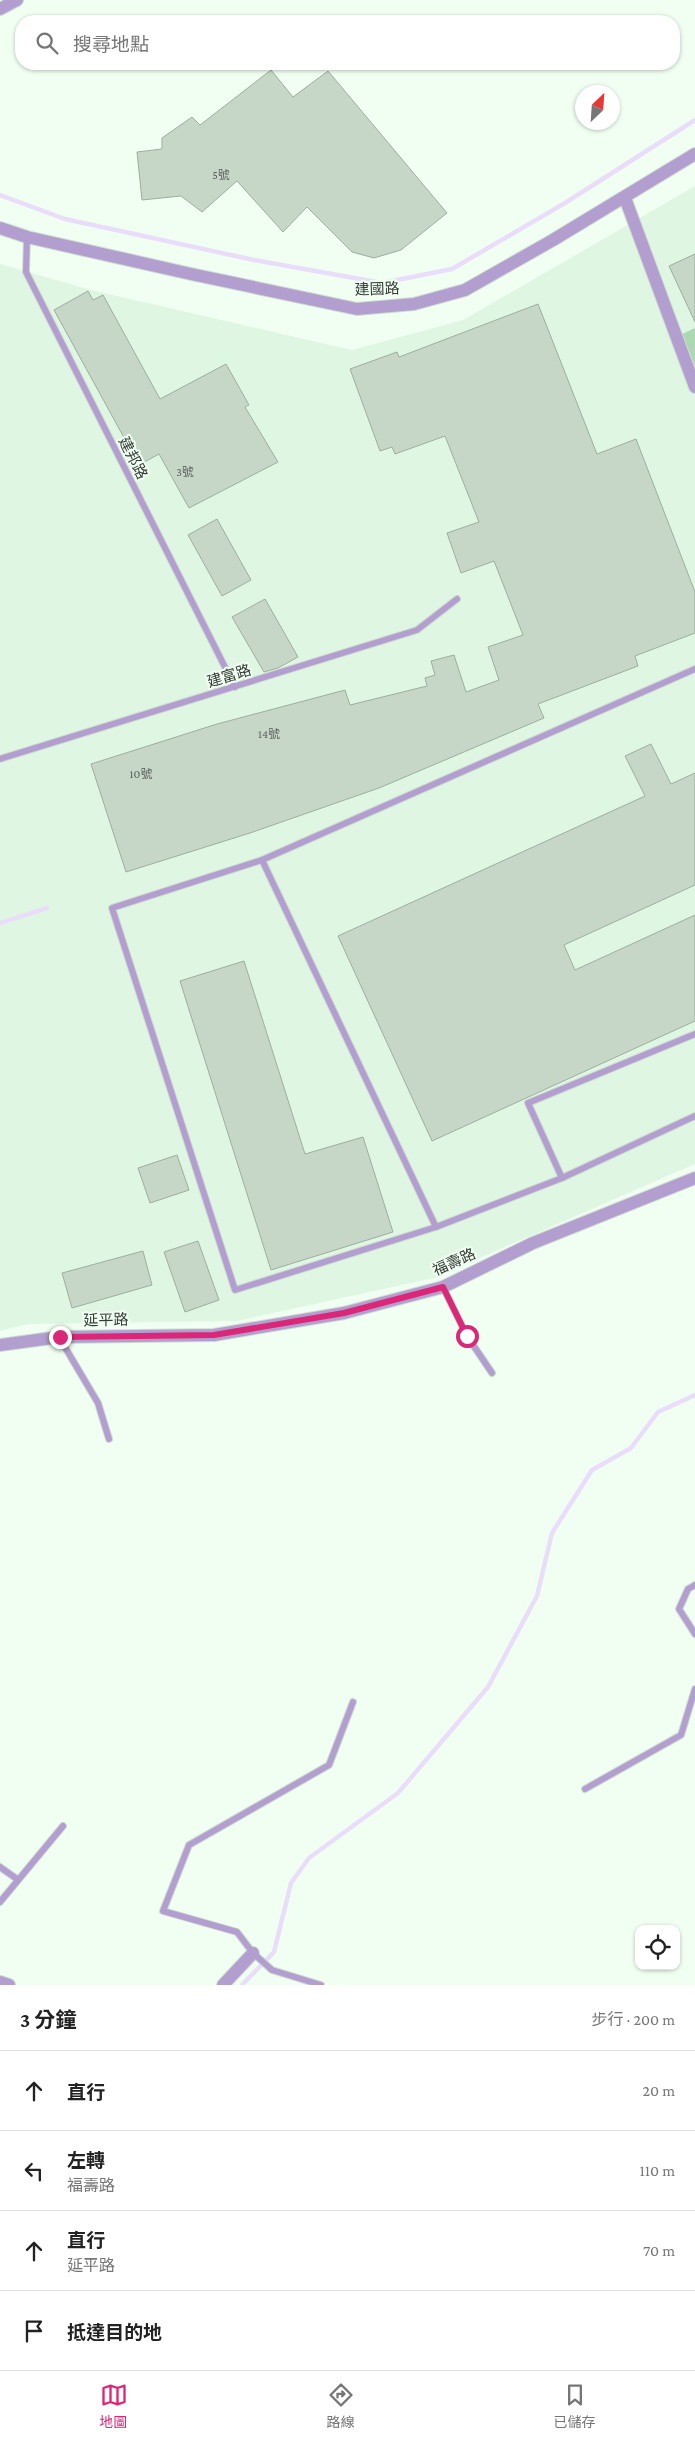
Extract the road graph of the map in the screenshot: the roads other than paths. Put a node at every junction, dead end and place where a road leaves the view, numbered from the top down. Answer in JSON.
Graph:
{"nodes":[{"id":1,"x":17,"y":0,"type":"edge"},
{"id":2,"x":0,"y":9,"type":"edge"},
{"id":3,"x":695,"y":154,"type":"edge"},
{"id":4,"x":625,"y":198,"type":"junction"},
{"id":5,"x":0,"y":228,"type":"edge"},
{"id":6,"x":27,"y":236,"type":"junction"},
{"id":7,"x":695,"y":387,"type":"edge"},
{"id":8,"x":457,"y":599,"type":"dead end"},
{"id":9,"x":695,"y":669,"type":"edge"},
{"id":10,"x":235,"y":687,"type":"junction"},
{"id":11,"x":0,"y":759,"type":"edge"},
{"id":12,"x":262,"y":860,"type":"junction"},
{"id":13,"x":695,"y":1034,"type":"edge"},
{"id":14,"x":695,"y":1116,"type":"edge"},
{"id":15,"x":562,"y":1178,"type":"junction"},
{"id":16,"x":695,"y":1178,"type":"edge"},
{"id":17,"x":436,"y":1227,"type":"junction"},
{"id":18,"x":443,"y":1287,"type":"junction"},
{"id":19,"x":214,"y":1335,"type":"joint"},
{"id":20,"x":60,"y":1337,"type":"junction"},
{"id":21,"x":0,"y":1345,"type":"edge"},
{"id":22,"x":492,"y":1373,"type":"dead end"},
{"id":23,"x":109,"y":1439,"type":"dead end"},
{"id":24,"x":695,"y":1585,"type":"edge"},
{"id":25,"x":695,"y":1634,"type":"edge"},
{"id":26,"x":695,"y":1689,"type":"edge"},
{"id":27,"x":353,"y":1702,"type":"dead end"},
{"id":28,"x":585,"y":1789,"type":"dead end"},
{"id":29,"x":63,"y":1826,"type":"dead end"},
{"id":30,"x":0,"y":1867,"type":"edge"},
{"id":31,"x":17,"y":1879,"type":"junction"},
{"id":32,"x":0,"y":1902,"type":"edge"},
{"id":33,"x":253,"y":1953,"type":"junction"},
{"id":34,"x":0,"y":1982,"type":"edge"},
{"id":35,"x":8,"y":1985,"type":"edge"},
{"id":36,"x":223,"y":1985,"type":"edge"},
{"id":37,"x":322,"y":1985,"type":"edge"}],
"edges":[{"from":1,"to":2,"type":"street"},
{"from":3,"to":4,"type":"street","name":"建國路"},
{"from":4,"to":6,"type":"street","name":"建國路"},
{"from":4,"to":7,"type":"street"},
{"from":5,"to":6,"type":"street","name":"建國路"},
{"from":6,"to":10,"type":"lane","name":"建邦路"},
{"from":8,"to":10,"type":"lane","name":"建富路"},
{"from":9,"to":12,"type":"lane"},
{"from":10,"to":11,"type":"lane","name":"建富路"},
{"from":12,"to":17,"type":"lane"},
{"from":12,"to":17,"type":"lane"},
{"from":13,"to":15,"type":"lane"},
{"from":14,"to":15,"type":"lane"},
{"from":15,"to":17,"type":"lane"},
{"from":16,"to":18,"type":"street","name":"福壽路"},
{"from":18,"to":19,"type":"street","name":"福壽路"},
{"from":18,"to":22,"type":"lane"},
{"from":19,"to":20,"type":"street","name":"延平路"},
{"from":20,"to":21,"type":"street","name":"延平路"},
{"from":20,"to":23,"type":"lane"},
{"from":24,"to":25,"type":"lane"},
{"from":26,"to":28,"type":"lane"},
{"from":27,"to":33,"type":"lane"},
{"from":29,"to":31,"type":"lane"},
{"from":30,"to":31,"type":"lane"},
{"from":31,"to":32,"type":"lane"},
{"from":33,"to":36,"type":"street"},
{"from":33,"to":37,"type":"lane"},
{"from":34,"to":35,"type":"street"}]}
